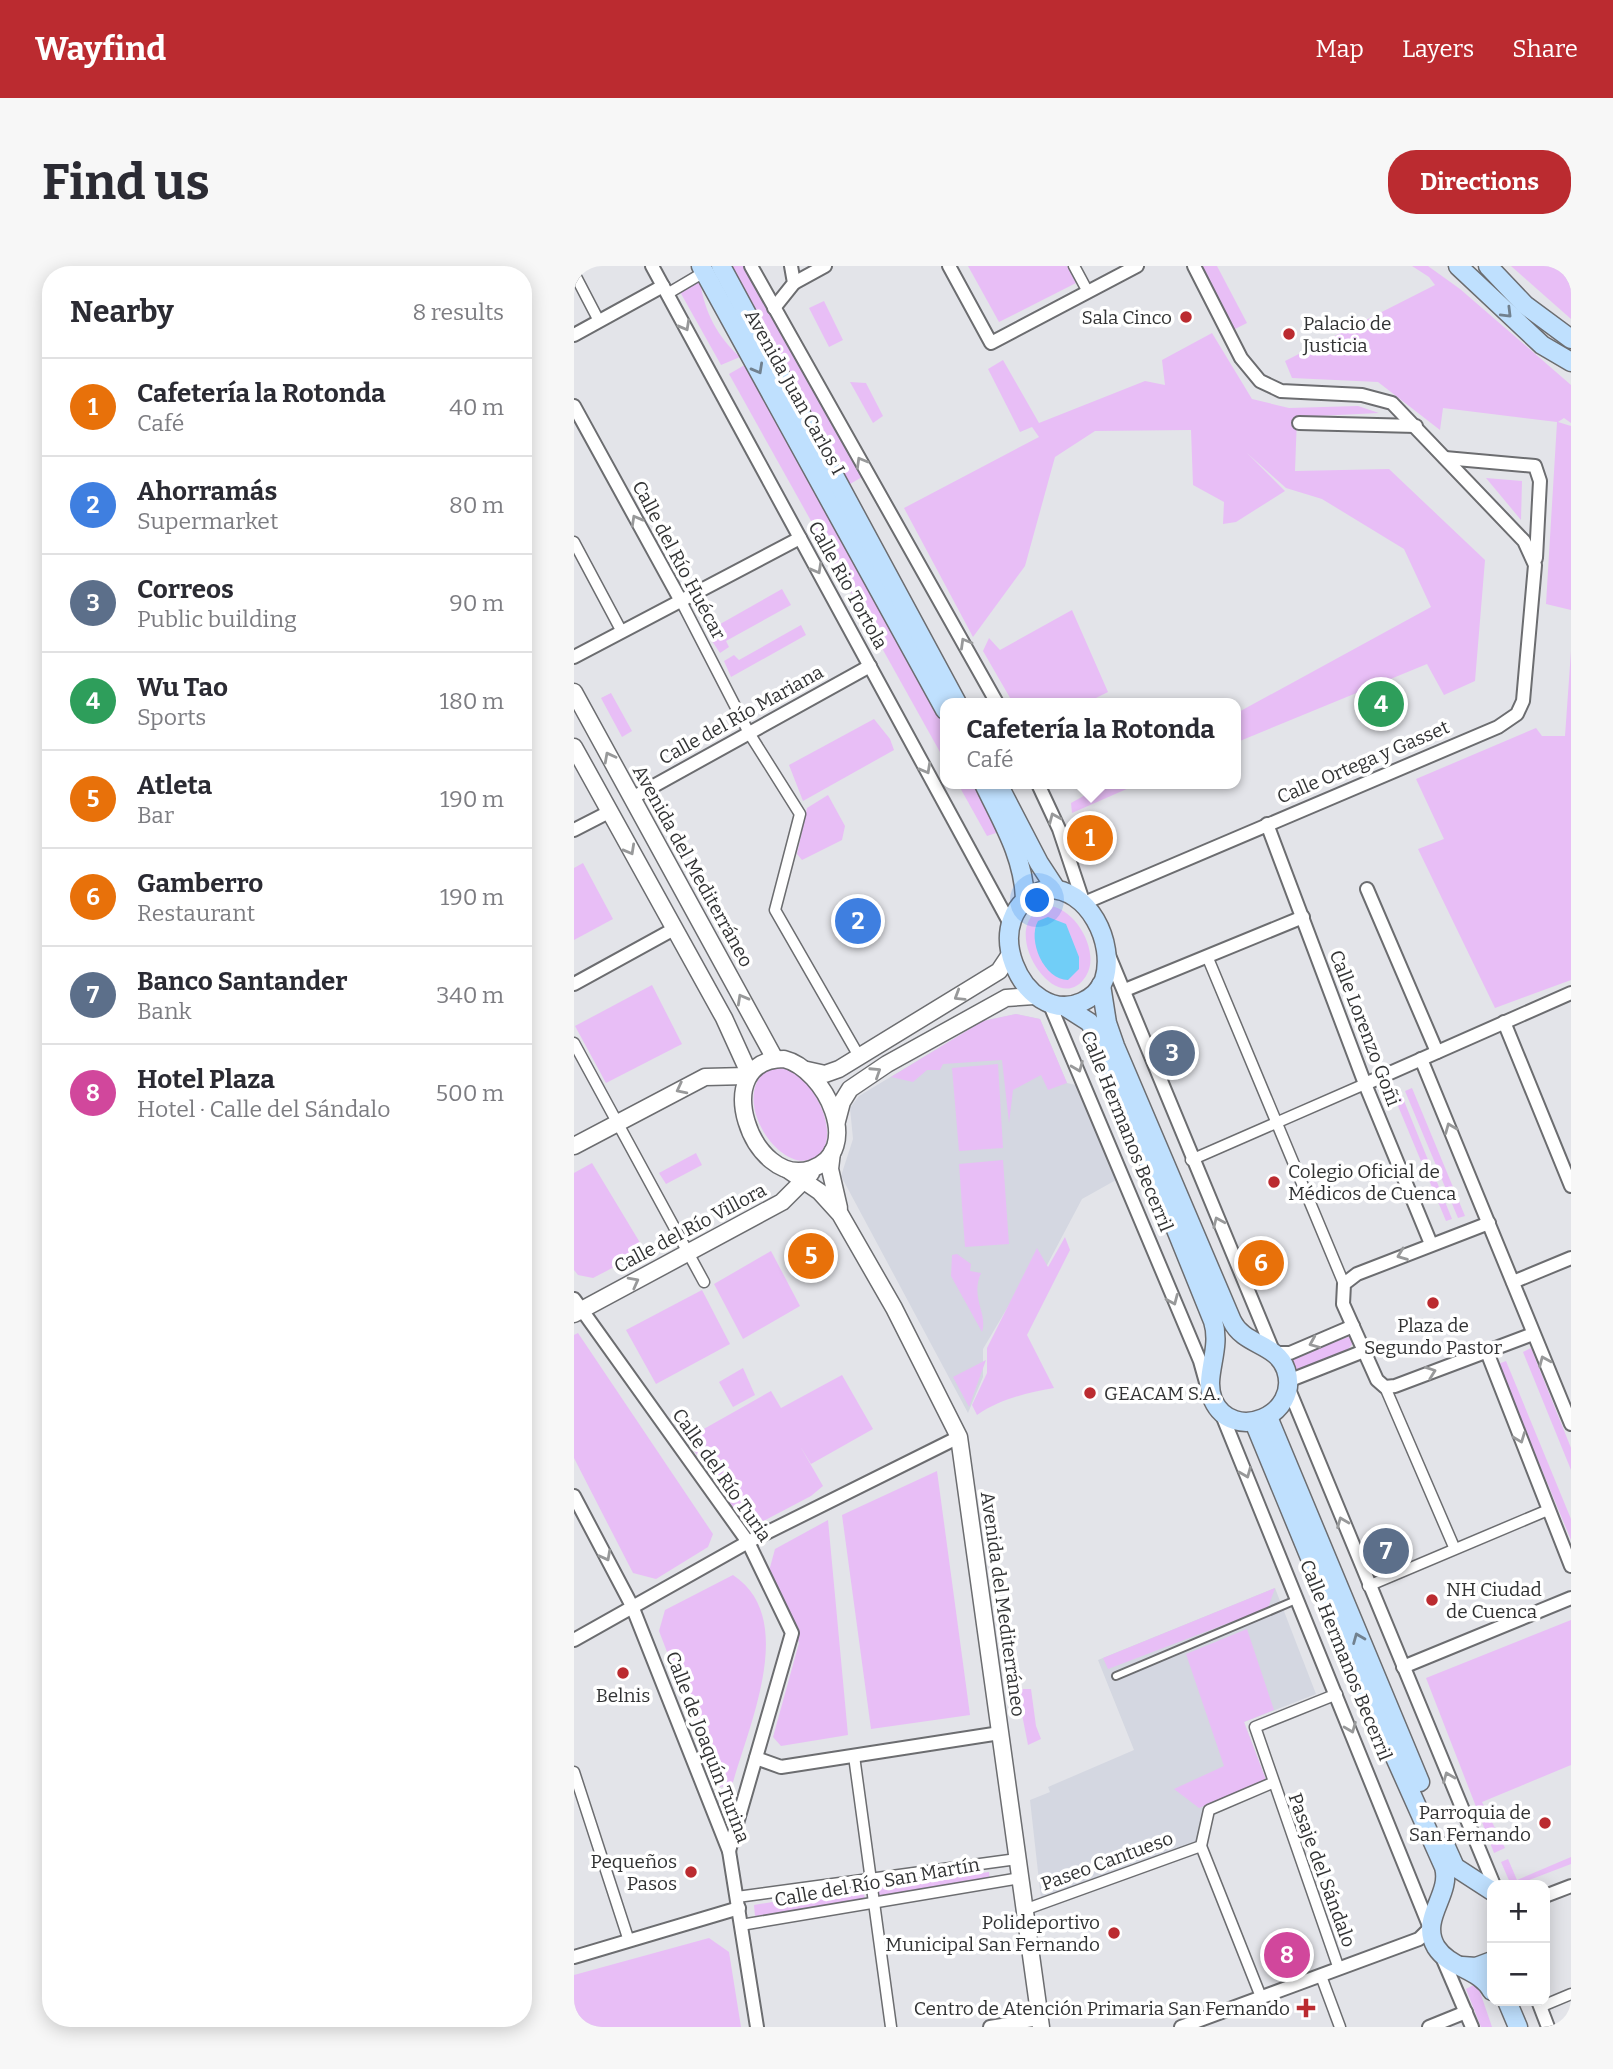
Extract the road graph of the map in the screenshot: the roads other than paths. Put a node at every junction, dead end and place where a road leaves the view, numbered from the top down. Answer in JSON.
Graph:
{"nodes":[{"id":1,"x":652,"y":266,"type":"edge"},
{"id":2,"x":751,"y":266,"type":"edge"},
{"id":3,"x":791,"y":266,"type":"edge"},
{"id":4,"x":825,"y":266,"type":"edge"},
{"id":5,"x":949,"y":266,"type":"edge"},
{"id":6,"x":1074,"y":266,"type":"edge"},
{"id":7,"x":1137,"y":266,"type":"edge"},
{"id":8,"x":1194,"y":266,"type":"edge"},
{"id":9,"x":1458,"y":266,"type":"edge"},
{"id":10,"x":1488,"y":266,"type":"edge"},
{"id":11,"x":710,"y":268,"type":"edge"},
{"id":12,"x":574,"y":272,"type":"edge"},
{"id":13,"x":794,"y":283,"type":"junction"},
{"id":14,"x":665,"y":290,"type":"junction"},
{"id":15,"x":1088,"y":292,"type":"junction"},
{"id":16,"x":774,"y":307,"type":"junction"},
{"id":17,"x":599,"y":321,"type":"junction"},
{"id":18,"x":574,"y":335,"type":"edge"},
{"id":19,"x":1571,"y":339,"type":"edge"},
{"id":20,"x":1571,"y":362,"type":"edge"},
{"id":21,"x":574,"y":406,"type":"edge"},
{"id":22,"x":1299,"y":423,"type":"dead end"},
{"id":23,"x":1416,"y":426,"type":"junction"},
{"id":24,"x":1446,"y":458,"type":"junction"},
{"id":25,"x":859,"y":536,"type":"junction"},
{"id":26,"x":800,"y":538,"type":"junction"},
{"id":27,"x":574,"y":542,"type":"edge"},
{"id":28,"x":1535,"y":565,"type":"junction"},
{"id":29,"x":681,"y":601,"type":"junction"},
{"id":30,"x":622,"y":632,"type":"junction"},
{"id":31,"x":574,"y":657,"type":"edge"},
{"id":32,"x":870,"y":666,"type":"junction"},
{"id":33,"x":574,"y":692,"type":"edge"},
{"id":34,"x":954,"y":698,"type":"edge"},
{"id":35,"x":994,"y":698,"type":"edge"},
{"id":36,"x":940,"y":700,"type":"edge"},
{"id":37,"x":749,"y":733,"type":"junction"},
{"id":38,"x":574,"y":747,"type":"edge"},
{"id":39,"x":986,"y":789,"type":"edge"},
{"id":40,"x":1002,"y":789,"type":"edge"},
{"id":41,"x":1040,"y":789,"type":"edge"},
{"id":42,"x":632,"y":798,"type":"junction"},
{"id":43,"x":609,"y":812,"type":"junction"},
{"id":44,"x":1267,"y":824,"type":"junction"},
{"id":45,"x":574,"y":830,"type":"edge"},
{"id":46,"x":1056,"y":889,"type":"junction"},
{"id":47,"x":1367,"y":889,"type":"dead end"},
{"id":48,"x":1025,"y":898,"type":"junction"},
{"id":49,"x":1083,"y":902,"type":"junction"},
{"id":50,"x":1303,"y":918,"type":"junction"},
{"id":51,"x":1009,"y":922,"type":"junction"},
{"id":52,"x":674,"y":929,"type":"junction"},
{"id":53,"x":1107,"y":950,"type":"junction"},
{"id":54,"x":1012,"y":953,"type":"junction"},
{"id":55,"x":1207,"y":956,"type":"junction"},
{"id":56,"x":574,"y":984,"type":"edge"},
{"id":57,"x":1101,"y":985,"type":"junction"},
{"id":58,"x":1125,"y":990,"type":"junction"},
{"id":59,"x":1571,"y":993,"type":"edge"},
{"id":60,"x":1050,"y":1002,"type":"junction"},
{"id":61,"x":1504,"y":1022,"type":"junction"},
{"id":62,"x":574,"y":1043,"type":"edge"},
{"id":63,"x":1437,"y":1052,"type":"junction"},
{"id":64,"x":860,"y":1058,"type":"junction"},
{"id":65,"x":775,"y":1059,"type":"junction"},
{"id":66,"x":1422,"y":1059,"type":"junction"},
{"id":67,"x":807,"y":1070,"type":"junction"},
{"id":68,"x":748,"y":1075,"type":"junction"},
{"id":69,"x":1365,"y":1084,"type":"junction"},
{"id":70,"x":618,"y":1124,"type":"junction"},
{"id":71,"x":837,"y":1124,"type":"junction"},
{"id":72,"x":1275,"y":1125,"type":"junction"},
{"id":73,"x":574,"y":1146,"type":"edge"},
{"id":74,"x":832,"y":1152,"type":"junction"},
{"id":75,"x":1191,"y":1160,"type":"junction"},
{"id":76,"x":817,"y":1167,"type":"junction"},
{"id":77,"x":788,"y":1170,"type":"junction"},
{"id":78,"x":805,"y":1181,"type":"junction"},
{"id":79,"x":1571,"y":1186,"type":"edge"},
{"id":80,"x":840,"y":1214,"type":"junction"},
{"id":81,"x":1489,"y":1223,"type":"junction"},
{"id":82,"x":1430,"y":1244,"type":"junction"},
{"id":83,"x":689,"y":1252,"type":"junction"},
{"id":84,"x":1571,"y":1258,"type":"edge"},
{"id":85,"x":704,"y":1282,"type":"dead end"},
{"id":86,"x":1513,"y":1282,"type":"junction"},
{"id":87,"x":1345,"y":1284,"type":"junction"},
{"id":88,"x":576,"y":1308,"type":"edge"},
{"id":89,"x":1353,"y":1326,"type":"junction"},
{"id":90,"x":1533,"y":1334,"type":"junction"},
{"id":91,"x":1256,"y":1345,"type":"junction"},
{"id":92,"x":1364,"y":1351,"type":"junction"},
{"id":93,"x":1486,"y":1352,"type":"junction"},
{"id":94,"x":1274,"y":1353,"type":"junction"},
{"id":95,"x":1214,"y":1364,"type":"junction"},
{"id":96,"x":1288,"y":1384,"type":"junction"},
{"id":97,"x":1385,"y":1387,"type":"junction"},
{"id":98,"x":1210,"y":1391,"type":"junction"},
{"id":99,"x":1220,"y":1409,"type":"junction"},
{"id":100,"x":1261,"y":1420,"type":"junction"},
{"id":101,"x":1571,"y":1424,"type":"edge"},
{"id":102,"x":959,"y":1437,"type":"junction"},
{"id":103,"x":574,"y":1496,"type":"edge"},
{"id":104,"x":1548,"y":1510,"type":"junction"},
{"id":105,"x":748,"y":1542,"type":"junction"},
{"id":106,"x":1454,"y":1547,"type":"junction"},
{"id":107,"x":1571,"y":1566,"type":"edge"},
{"id":108,"x":1368,"y":1586,"type":"junction"},
{"id":109,"x":1571,"y":1598,"type":"edge"},
{"id":110,"x":1298,"y":1600,"type":"junction"},
{"id":111,"x":632,"y":1606,"type":"junction"},
{"id":112,"x":574,"y":1640,"type":"edge"},
{"id":113,"x":1403,"y":1667,"type":"junction"},
{"id":114,"x":1116,"y":1676,"type":"dead end"},
{"id":115,"x":1337,"y":1694,"type":"junction"},
{"id":116,"x":1000,"y":1733,"type":"junction"},
{"id":117,"x":854,"y":1756,"type":"junction"},
{"id":118,"x":756,"y":1758,"type":"junction"},
{"id":119,"x":574,"y":1772,"type":"edge"},
{"id":120,"x":1272,"y":1783,"type":"junction"},
{"id":121,"x":1201,"y":1846,"type":"junction"},
{"id":122,"x":729,"y":1851,"type":"junction"},
{"id":123,"x":1017,"y":1859,"type":"junction"},
{"id":124,"x":1020,"y":1878,"type":"junction"},
{"id":125,"x":870,"y":1880,"type":"junction"},
{"id":126,"x":1487,"y":1880,"type":"edge"},
{"id":127,"x":1571,"y":1886,"type":"edge"},
{"id":128,"x":1487,"y":1887,"type":"edge"},
{"id":129,"x":1487,"y":1889,"type":"edge"},
{"id":130,"x":1550,"y":1894,"type":"edge"},
{"id":131,"x":738,"y":1902,"type":"junction"},
{"id":132,"x":874,"y":1902,"type":"junction"},
{"id":133,"x":1437,"y":1904,"type":"junction"},
{"id":134,"x":1024,"y":1910,"type":"junction"},
{"id":135,"x":741,"y":1925,"type":"junction"},
{"id":136,"x":1430,"y":1928,"type":"junction"},
{"id":137,"x":629,"y":1941,"type":"junction"},
{"id":138,"x":1410,"y":1941,"type":"junction"},
{"id":139,"x":1439,"y":1951,"type":"junction"},
{"id":140,"x":574,"y":1957,"type":"edge"},
{"id":141,"x":1487,"y":1963,"type":"edge"},
{"id":142,"x":1462,"y":1966,"type":"junction"},
{"id":143,"x":1339,"y":1969,"type":"junction"},
{"id":144,"x":1321,"y":1976,"type":"junction"},
{"id":145,"x":1487,"y":1985,"type":"edge"},
{"id":146,"x":1571,"y":1994,"type":"edge"},
{"id":147,"x":1261,"y":1997,"type":"junction"},
{"id":148,"x":1550,"y":2001,"type":"edge"},
{"id":149,"x":1499,"y":2006,"type":"edge"},
{"id":150,"x":1509,"y":2006,"type":"edge"},
{"id":151,"x":1540,"y":2006,"type":"edge"},
{"id":152,"x":1466,"y":2012,"type":"junction"},
{"id":153,"x":1040,"y":2023,"type":"edge"},
{"id":154,"x":757,"y":2027,"type":"edge"},
{"id":155,"x":891,"y":2027,"type":"edge"},
{"id":156,"x":990,"y":2027,"type":"edge"},
{"id":157,"x":1181,"y":2027,"type":"edge"},
{"id":158,"x":1340,"y":2027,"type":"edge"},
{"id":159,"x":1429,"y":2027,"type":"edge"},
{"id":160,"x":1472,"y":2027,"type":"edge"},
{"id":161,"x":1507,"y":2027,"type":"edge"},
{"id":162,"x":1518,"y":2027,"type":"edge"},
{"id":163,"x":1548,"y":2027,"type":"edge"}],
"edges":[{"from":1,"to":14,"type":"street","name":"Calle Rio Tortola"},
{"from":2,"to":16,"type":"street","name":"Avenida Juan Carlos I"},
{"from":3,"to":13,"type":"street"},
{"from":4,"to":13,"type":"street"},
{"from":5,"to":15,"type":"street"},
{"from":6,"to":15,"type":"street"},
{"from":7,"to":15,"type":"street"},
{"from":8,"to":23,"type":"street"},
{"from":9,"to":20,"type":"main road","one_way":true},
{"from":10,"to":19,"type":"main road"},
{"from":11,"to":14,"type":"street"},
{"from":11,"to":25,"type":"main road","name":"Avenida Juan Carlos I"},
{"from":12,"to":17,"type":"street"},
{"from":13,"to":16,"type":"street"},
{"from":14,"to":17,"type":"street"},
{"from":14,"to":26,"type":"street","name":"Calle Rio Tortola","one_way":true},
{"from":35,"to":16,"type":"street","name":"Avenida Juan Carlos I","one_way":true},
{"from":17,"to":18,"type":"street"},
{"from":29,"to":21,"type":"street","name":"Calle del Río Huécar","one_way":true},
{"from":22,"to":23,"type":"street"},
{"from":23,"to":24,"type":"street"},
{"from":24,"to":28,"type":"street"},
{"from":24,"to":28,"type":"street","name":"Calle Ortega y Gasset"},
{"from":25,"to":34,"type":"main road"},
{"from":25,"to":36,"type":"main road"},
{"from":26,"to":29,"type":"street"},
{"from":26,"to":32,"type":"street","name":"Calle Rio Tortola","one_way":true},
{"from":27,"to":30,"type":"street"},
{"from":28,"to":44,"type":"street","name":"Calle Ortega y Gasset"},
{"from":29,"to":30,"type":"street"},
{"from":29,"to":37,"type":"street","name":"Calle del Río Huécar"},
{"from":30,"to":31,"type":"street"},
{"from":32,"to":37,"type":"street","name":"Calle del Río Mariana"},
{"from":32,"to":51,"type":"street","name":"Calle Rio Tortola","one_way":true},
{"from":42,"to":33,"type":"street","name":"Avenida del Mediterráneo","one_way":true},
{"from":37,"to":42,"type":"street","name":"Calle del Río Mariana"},
{"from":37,"to":64,"type":"street","name":"Calle del Río Huécar"},
{"from":38,"to":43,"type":"street"},
{"from":39,"to":48,"type":"main road"},
{"from":40,"to":46,"type":"main road"},
{"from":49,"to":41,"type":"street","one_way":true},
{"from":65,"to":42,"type":"street","name":"Avenida del Mediterráneo","one_way":true},
{"from":43,"to":45,"type":"street"},
{"from":43,"to":52,"type":"street","one_way":true},
{"from":44,"to":49,"type":"street","name":"Calle Ortega y Gasset"},
{"from":44,"to":50,"type":"street","name":"Calle Lorenzo Goñi"},
{"from":46,"to":48,"type":"main road"},
{"from":46,"to":49,"type":"main road"},
{"from":47,"to":63,"type":"street"},
{"from":48,"to":51,"type":"main road"},
{"from":49,"to":53,"type":"main road"},
{"from":50,"to":55,"type":"street"},
{"from":50,"to":69,"type":"street","name":"Calle Lorenzo Goñi"},
{"from":51,"to":54,"type":"main road"},
{"from":52,"to":56,"type":"street"},
{"from":52,"to":68,"type":"street"},
{"from":53,"to":57,"type":"main road"},
{"from":53,"to":58,"type":"street"},
{"from":54,"to":60,"type":"main road"},
{"from":54,"to":64,"type":"street","one_way":true},
{"from":55,"to":58,"type":"street"},
{"from":55,"to":72,"type":"street"},
{"from":57,"to":60,"type":"main road"},
{"from":57,"to":91,"type":"main road","name":"Calle Hermanos Becerril"},
{"from":58,"to":75,"type":"street"},
{"from":59,"to":61,"type":"street"},
{"from":71,"to":60,"type":"street","one_way":true},
{"from":60,"to":95,"type":"main road","name":"Calle Hermanos Becerril"},
{"from":60,"to":98,"type":"street","name":"Calle Hermanos Becerril","one_way":true},
{"from":61,"to":63,"type":"street"},
{"from":61,"to":79,"type":"street"},
{"from":62,"to":70,"type":"street"},
{"from":63,"to":66,"type":"street"},
{"from":64,"to":67,"type":"street"},
{"from":65,"to":67,"type":"street"},
{"from":65,"to":68,"type":"street"},
{"from":66,"to":69,"type":"street"},
{"from":81,"to":66,"type":"street","one_way":true},
{"from":67,"to":71,"type":"street"},
{"from":68,"to":70,"type":"street","one_way":true},
{"from":68,"to":77,"type":"street"},
{"from":69,"to":72,"type":"street"},
{"from":69,"to":82,"type":"street","name":"Calle Lorenzo Goñi"},
{"from":70,"to":73,"type":"street"},
{"from":70,"to":83,"type":"street"},
{"from":71,"to":74,"type":"street"},
{"from":72,"to":75,"type":"street"},
{"from":72,"to":87,"type":"street"},
{"from":74,"to":76,"type":"street"},
{"from":74,"to":80,"type":"street"},
{"from":94,"to":75,"type":"street","one_way":true},
{"from":76,"to":77,"type":"street"},
{"from":76,"to":78,"type":"street","name":"Calle del Río Villora"},
{"from":77,"to":78,"type":"street"},
{"from":78,"to":80,"type":"street"},
{"from":78,"to":83,"type":"street","name":"Calle del Río Villora"},
{"from":80,"to":102,"type":"street","name":"Avenida del Mediterráneo"},
{"from":81,"to":82,"type":"street"},
{"from":81,"to":86,"type":"street"},
{"from":82,"to":87,"type":"street","one_way":true},
{"from":83,"to":85,"type":"street"},
{"from":88,"to":83,"type":"street","name":"Calle del Río Villora","one_way":true},
{"from":84,"to":86,"type":"street"},
{"from":86,"to":90,"type":"street"},
{"from":87,"to":89,"type":"street"},
{"from":88,"to":105,"type":"street","name":"Calle del Río Turia"},
{"from":89,"to":92,"type":"street"},
{"from":89,"to":94,"type":"street","one_way":true},
{"from":90,"to":93,"type":"street"},
{"from":101,"to":90,"type":"street","one_way":true},
{"from":91,"to":94,"type":"main road","name":"Calle Hermanos Becerril"},
{"from":91,"to":95,"type":"main road"},
{"from":92,"to":96,"type":"street"},
{"from":92,"to":97,"type":"street"},
{"from":97,"to":93,"type":"street","one_way":true},
{"from":93,"to":104,"type":"street","one_way":true},
{"from":94,"to":96,"type":"main road"},
{"from":95,"to":98,"type":"main road","name":"Calle Hermanos Becerril"},
{"from":96,"to":100,"type":"main road"},
{"from":108,"to":96,"type":"street","one_way":true},
{"from":97,"to":106,"type":"street"},
{"from":98,"to":99,"type":"main road","name":"Calle Hermanos Becerril"},
{"from":99,"to":100,"type":"main road"},
{"from":99,"to":110,"type":"street","name":"Calle Hermanos Becerril","one_way":true},
{"from":128,"to":100,"type":"main road","name":"Calle Hermanos Becerril","one_way":true},
{"from":100,"to":133,"type":"main road","name":"Calle Hermanos Becerril"},
{"from":102,"to":105,"type":"street"},
{"from":102,"to":116,"type":"street","name":"Avenida del Mediterráneo"},
{"from":103,"to":111,"type":"street","name":"Calle de Joaquín Turina","one_way":true},
{"from":104,"to":106,"type":"street"},
{"from":104,"to":107,"type":"street"},
{"from":105,"to":111,"type":"street"},
{"from":105,"to":118,"type":"street","name":"Calle del Río Turia"},
{"from":106,"to":108,"type":"street"},
{"from":108,"to":113,"type":"street"},
{"from":109,"to":113,"type":"street"},
{"from":110,"to":114,"type":"lane"},
{"from":110,"to":115,"type":"street","name":"Calle Hermanos Becerril"},
{"from":111,"to":112,"type":"street"},
{"from":111,"to":122,"type":"street","name":"Calle de Joaquín Turina"},
{"from":126,"to":113,"type":"street","one_way":true},
{"from":115,"to":120,"type":"street"},
{"from":115,"to":136,"type":"street","name":"Calle Hermanos Becerril","one_way":true},
{"from":116,"to":117,"type":"street"},
{"from":116,"to":123,"type":"street","name":"Avenida del Mediterráneo"},
{"from":117,"to":118,"type":"street"},
{"from":117,"to":125,"type":"street"},
{"from":118,"to":122,"type":"street","name":"Calle del Río Turia"},
{"from":119,"to":137,"type":"street"},
{"from":120,"to":121,"type":"street","name":"Paseo Cantueso"},
{"from":120,"to":143,"type":"street","name":"Pasaje del Sándalo"},
{"from":121,"to":134,"type":"street","name":"Paseo Cantueso"},
{"from":121,"to":147,"type":"street","name":"Paseo Cantueso"},
{"from":122,"to":131,"type":"street","name":"Calle de Joaquín Turina"},
{"from":123,"to":124,"type":"street","name":"Avenida del Mediterráneo"},
{"from":123,"to":125,"type":"street"},
{"from":124,"to":132,"type":"street","name":"Calle del Río San Martín"},
{"from":124,"to":134,"type":"street","name":"Avenida del Mediterráneo"},
{"from":125,"to":131,"type":"street"},
{"from":125,"to":132,"type":"street"},
{"from":127,"to":130,"type":"street"},
{"from":129,"to":133,"type":"main road"},
{"from":131,"to":135,"type":"street","name":"Calle de Joaquín Turina"},
{"from":131,"to":137,"type":"street"},
{"from":132,"to":135,"type":"street","name":"Calle del Río San Martín"},
{"from":132,"to":155,"type":"street"},
{"from":133,"to":136,"type":"main road","name":"Calle Hermanos Becerril"},
{"from":134,"to":153,"type":"street","name":"Avenida del Mediterráneo"},
{"from":135,"to":154,"type":"street","name":"Calle de Joaquín Turina"},
{"from":136,"to":138,"type":"street"},
{"from":136,"to":139,"type":"main road","name":"Calle Hermanos Becerril"},
{"from":137,"to":140,"type":"street"},
{"from":138,"to":139,"type":"street"},
{"from":138,"to":143,"type":"street"},
{"from":139,"to":142,"type":"main road"},
{"from":139,"to":152,"type":"street","name":"Calle Hermanos Becerril"},
{"from":141,"to":142,"type":"main road"},
{"from":142,"to":145,"type":"main road"},
{"from":143,"to":144,"type":"street"},
{"from":144,"to":147,"type":"street"},
{"from":144,"to":158,"type":"street"},
{"from":146,"to":148,"type":"street"},
{"from":147,"to":157,"type":"street"},
{"from":149,"to":161,"type":"main road"},
{"from":150,"to":162,"type":"main road"},
{"from":151,"to":163,"type":"street"},
{"from":152,"to":159,"type":"street"},
{"from":152,"to":160,"type":"street","name":"Calle Hermanos Becerril"},
{"from":153,"to":156,"type":"street"}]}
